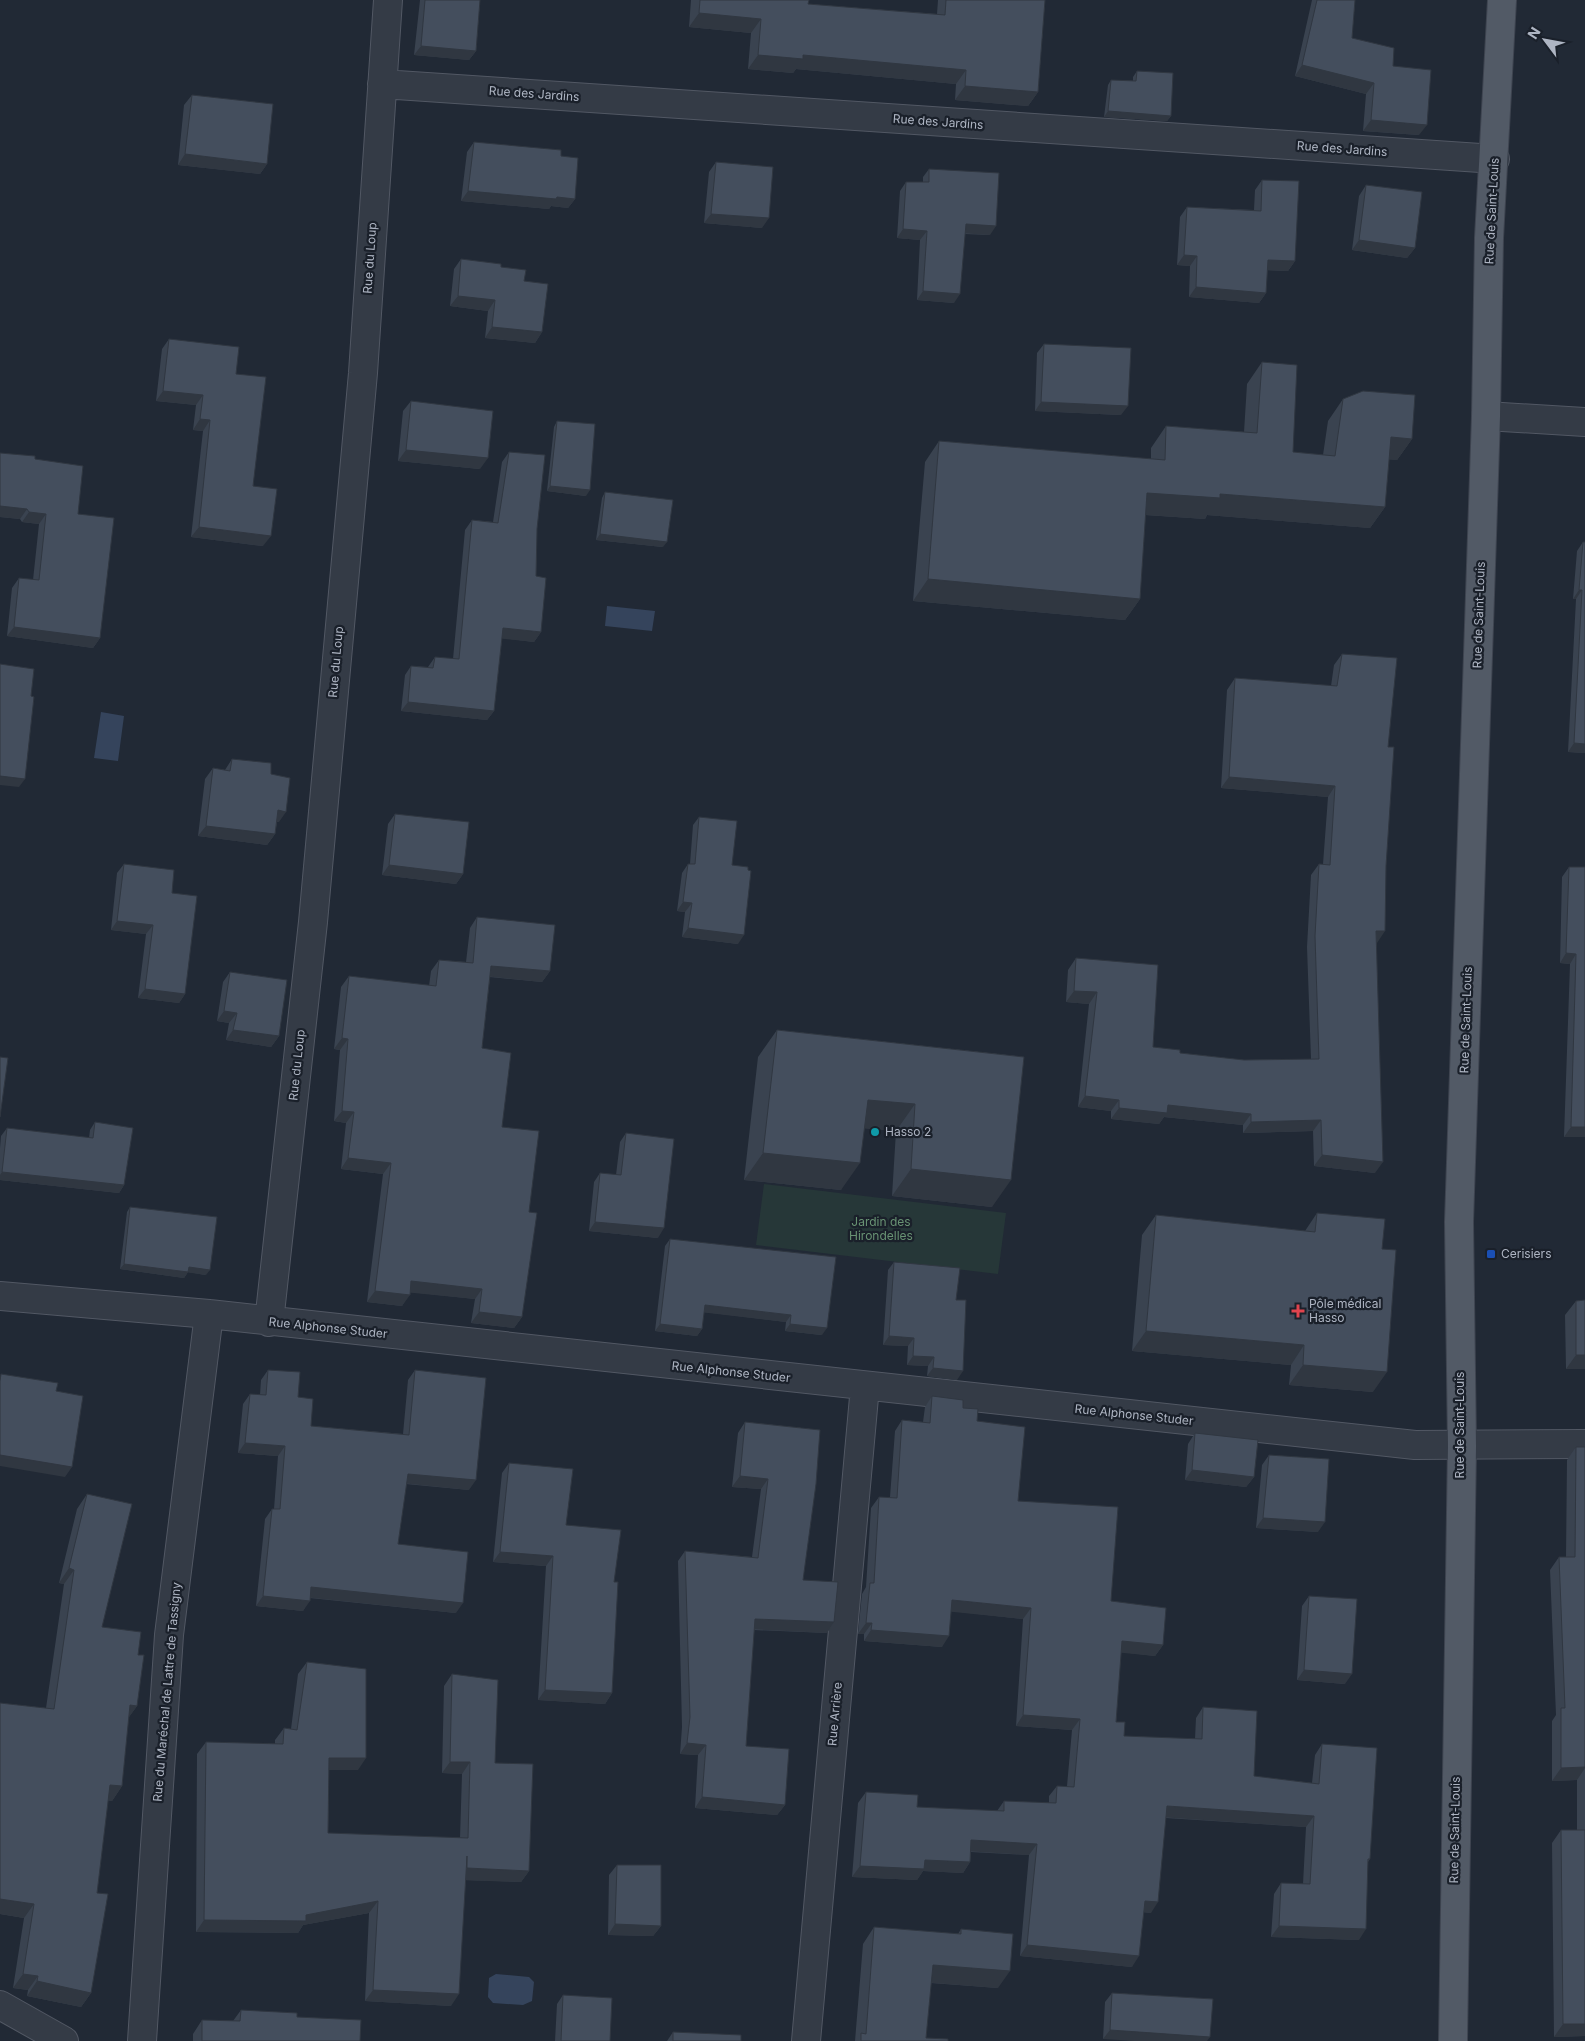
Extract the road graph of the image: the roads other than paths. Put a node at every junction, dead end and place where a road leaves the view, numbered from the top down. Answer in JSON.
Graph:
{"nodes":[{"id":1,"x":388,"y":0,"type":"edge"},
{"id":2,"x":1502,"y":0,"type":"edge"},
{"id":3,"x":382,"y":84,"type":"junction"},
{"id":4,"x":1495,"y":159,"type":"junction"},
{"id":5,"x":1486,"y":416,"type":"junction"},
{"id":6,"x":1585,"y":422,"type":"edge"},
{"id":7,"x":0,"y":1296,"type":"edge"},
{"id":8,"x":209,"y":1314,"type":"junction"},
{"id":9,"x":269,"y":1322,"type":"junction"},
{"id":10,"x":865,"y":1386,"type":"junction"},
{"id":11,"x":1585,"y":1444,"type":"edge"},
{"id":12,"x":1462,"y":1446,"type":"junction"},
{"id":13,"x":0,"y":2005,"type":"edge"},
{"id":14,"x":64,"y":2041,"type":"edge"},
{"id":15,"x":142,"y":2041,"type":"edge"},
{"id":16,"x":806,"y":2041,"type":"edge"},
{"id":17,"x":1454,"y":2041,"type":"edge"}],
"edges":[{"from":1,"to":3,"type":"street","name":"Rue du Loup"},
{"from":2,"to":4,"type":"main road","name":"Rue de Saint-Louis"},
{"from":3,"to":4,"type":"street","name":"Rue des Jardins"},
{"from":3,"to":9,"type":"street","name":"Rue du Loup"},
{"from":4,"to":5,"type":"main road","name":"Rue de Saint-Louis"},
{"from":5,"to":6,"type":"street"},
{"from":5,"to":12,"type":"main road","name":"Rue de Saint-Louis"},
{"from":7,"to":8,"type":"street","name":"Rue Alphonse Studer"},
{"from":8,"to":9,"type":"street","name":"Rue Alphonse Studer"},
{"from":8,"to":15,"type":"street","name":"Rue du Maréchal de Lattre de Tassigny"},
{"from":9,"to":10,"type":"street","name":"Rue Alphonse Studer"},
{"from":10,"to":12,"type":"street","name":"Rue Alphonse Studer"},
{"from":10,"to":16,"type":"street","name":"Rue Arrière"},
{"from":11,"to":12,"type":"street","name":"Rue Alphonse Studer"},
{"from":12,"to":17,"type":"main road","name":"Rue de Saint-Louis"},
{"from":13,"to":14,"type":"street"}]}
